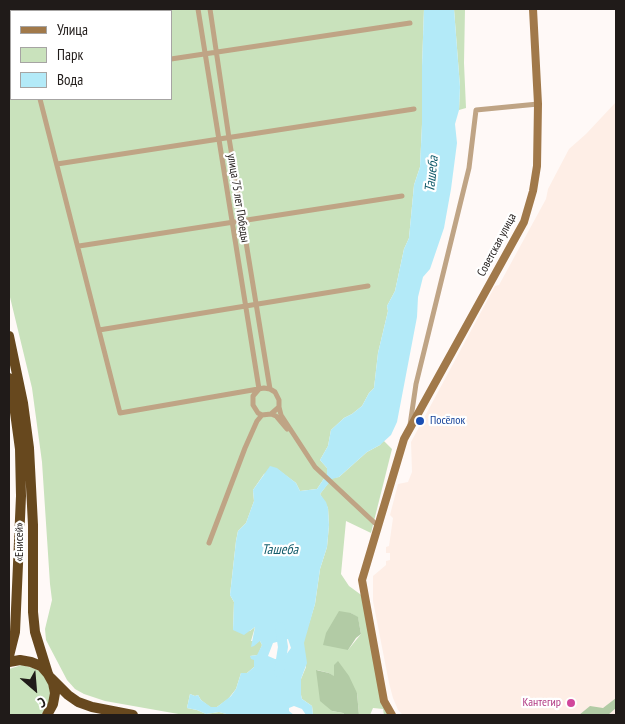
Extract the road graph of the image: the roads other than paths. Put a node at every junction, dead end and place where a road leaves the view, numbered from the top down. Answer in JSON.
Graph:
{"nodes":[{"id":1,"x":198,"y":9,"type":"edge"},
{"id":2,"x":210,"y":9,"type":"edge"},
{"id":3,"x":533,"y":9,"type":"edge"},
{"id":4,"x":410,"y":23,"type":"dead end"},
{"id":5,"x":217,"y":52,"type":"junction"},
{"id":6,"x":205,"y":54,"type":"junction"},
{"id":7,"x":172,"y":59,"type":"edge"},
{"id":8,"x":40,"y":100,"type":"edge"},
{"id":9,"x":538,"y":104,"type":"junction"},
{"id":10,"x":414,"y":108,"type":"dead end"},
{"id":11,"x":229,"y":138,"type":"junction"},
{"id":12,"x":218,"y":139,"type":"junction"},
{"id":13,"x":57,"y":164,"type":"junction"},
{"id":14,"x":402,"y":196,"type":"dead end"},
{"id":15,"x":243,"y":220,"type":"junction"},
{"id":16,"x":231,"y":222,"type":"junction"},
{"id":17,"x":79,"y":246,"type":"junction"},
{"id":18,"x":368,"y":286,"type":"dead end"},
{"id":19,"x":257,"y":304,"type":"junction"},
{"id":20,"x":245,"y":306,"type":"junction"},
{"id":21,"x":100,"y":330,"type":"junction"},
{"id":22,"x":9,"y":336,"type":"edge"},
{"id":23,"x":9,"y":378,"type":"edge"},
{"id":24,"x":259,"y":389,"type":"junction"},
{"id":25,"x":270,"y":389,"type":"junction"},
{"id":26,"x":279,"y":407,"type":"junction"},
{"id":27,"x":262,"y":414,"type":"junction"},
{"id":28,"x":271,"y":414,"type":"junction"},
{"id":29,"x":409,"y":428,"type":"junction"},
{"id":30,"x":315,"y":467,"type":"junction"},
{"id":31,"x":378,"y":526,"type":"junction"},
{"id":32,"x":209,"y":543,"type":"dead end"},
{"id":33,"x":9,"y":656,"type":"edge"},
{"id":34,"x":9,"y":662,"type":"edge"},
{"id":35,"x":50,"y":676,"type":"junction"},
{"id":36,"x":47,"y":715,"type":"edge"},
{"id":37,"x":133,"y":715,"type":"edge"},
{"id":38,"x":392,"y":715,"type":"edge"}],
"edges":[{"from":1,"to":6,"type":"street","name":"улица 75 лет Победы"},
{"from":2,"to":5,"type":"street","name":"улица 75 лет Победы"},
{"from":3,"to":9,"type":"street","name":"Советская улица"},
{"from":4,"to":5,"type":"street"},
{"from":5,"to":6,"type":"street"},
{"from":5,"to":11,"type":"street","name":"улица 75 лет Победы"},
{"from":6,"to":7,"type":"street"},
{"from":6,"to":12,"type":"street","name":"улица 75 лет Победы"},
{"from":8,"to":13,"type":"street"},
{"from":9,"to":29,"type":"street","name":"Советская улица"},
{"from":9,"to":29,"type":"street"},
{"from":10,"to":11,"type":"street"},
{"from":11,"to":12,"type":"street"},
{"from":11,"to":15,"type":"street","name":"улица 75 лет Победы"},
{"from":12,"to":13,"type":"street"},
{"from":12,"to":16,"type":"street","name":"улица 75 лет Победы"},
{"from":13,"to":17,"type":"street"},
{"from":14,"to":15,"type":"street"},
{"from":15,"to":16,"type":"street"},
{"from":15,"to":19,"type":"street","name":"улица 75 лет Победы"},
{"from":16,"to":17,"type":"street"},
{"from":16,"to":20,"type":"street","name":"улица 75 лет Победы"},
{"from":17,"to":21,"type":"street"},
{"from":18,"to":19,"type":"street"},
{"from":19,"to":20,"type":"street"},
{"from":19,"to":25,"type":"street","name":"улица 75 лет Победы"},
{"from":20,"to":21,"type":"street"},
{"from":20,"to":24,"type":"street","name":"улица 75 лет Победы"},
{"from":21,"to":24,"type":"street"},
{"from":22,"to":35,"type":"highway","name":"«Енисей»"},
{"from":23,"to":33,"type":"highway","name":"«Енисей»"},
{"from":24,"to":25,"type":"street"},
{"from":24,"to":27,"type":"street"},
{"from":25,"to":26,"type":"street"},
{"from":26,"to":28,"type":"street"},
{"from":26,"to":30,"type":"street"},
{"from":27,"to":28,"type":"street"},
{"from":27,"to":32,"type":"street"},
{"from":28,"to":30,"type":"street"},
{"from":29,"to":31,"type":"street","name":"Советская улица"},
{"from":30,"to":31,"type":"street"},
{"from":31,"to":38,"type":"street","name":"Советская улица"},
{"from":34,"to":35,"type":"highway","name":"«Енисей»"},
{"from":35,"to":36,"type":"highway","name":"«Енисей»"},
{"from":35,"to":37,"type":"highway","name":"«Енисей»"}]}
